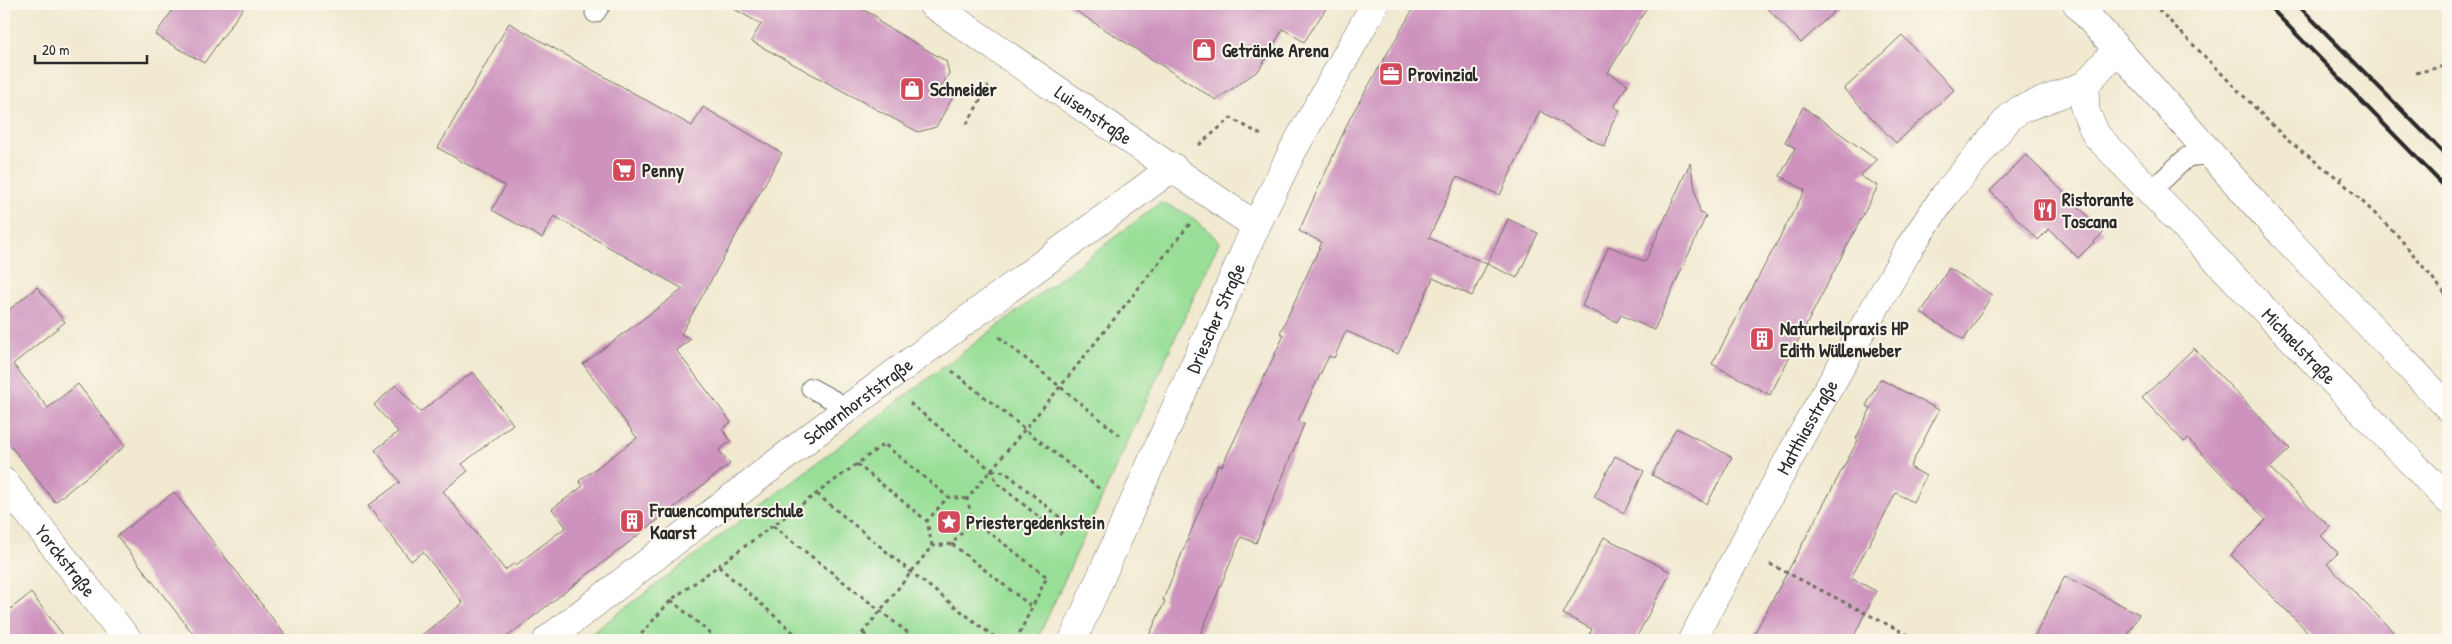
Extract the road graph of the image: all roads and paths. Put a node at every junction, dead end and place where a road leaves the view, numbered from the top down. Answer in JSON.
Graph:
{"nodes":[{"id":1,"x":932,"y":4,"type":"edge"},
{"id":2,"x":1375,"y":4,"type":"edge"},
{"id":3,"x":2077,"y":4,"type":"edge"},
{"id":4,"x":2153,"y":4,"type":"edge"},
{"id":5,"x":2116,"y":50,"type":"junction"},
{"id":6,"x":1008,"y":54,"type":"junction"},
{"id":7,"x":2448,"y":65,"type":"edge"},
{"id":8,"x":2416,"y":73,"type":"dead end"},
{"id":9,"x":2085,"y":84,"type":"junction"},
{"id":10,"x":966,"y":124,"type":"dead end"},
{"id":11,"x":1292,"y":152,"type":"junction"},
{"id":12,"x":2210,"y":154,"type":"junction"},
{"id":13,"x":1172,"y":167,"type":"junction"},
{"id":14,"x":2344,"y":176,"type":"dead end"},
{"id":15,"x":2340,"y":180,"type":"junction"},
{"id":16,"x":2151,"y":191,"type":"junction"},
{"id":17,"x":1212,"y":195,"type":"junction"},
{"id":18,"x":1256,"y":226,"type":"junction"},
{"id":19,"x":2448,"y":298,"type":"edge"},
{"id":20,"x":997,"y":336,"type":"dead end"},
{"id":21,"x":952,"y":371,"type":"dead end"},
{"id":22,"x":1060,"y":387,"type":"junction"},
{"id":23,"x":811,"y":388,"type":"dead end"},
{"id":24,"x":911,"y":404,"type":"dead end"},
{"id":25,"x":2448,"y":407,"type":"edge"},
{"id":26,"x":848,"y":408,"type":"junction"},
{"id":27,"x":1025,"y":429,"type":"junction"},
{"id":28,"x":1124,"y":437,"type":"dead end"},
{"id":29,"x":857,"y":464,"type":"junction"},
{"id":30,"x":991,"y":470,"type":"junction"},
{"id":31,"x":4,"y":482,"type":"edge"},
{"id":32,"x":1100,"y":491,"type":"dead end"},
{"id":33,"x":817,"y":494,"type":"junction"},
{"id":34,"x":948,"y":497,"type":"junction"},
{"id":35,"x":967,"y":499,"type":"junction"},
{"id":36,"x":2448,"y":500,"type":"edge"},
{"id":37,"x":972,"y":520,"type":"junction"},
{"id":38,"x":927,"y":521,"type":"junction"},
{"id":39,"x":773,"y":526,"type":"junction"},
{"id":40,"x":952,"y":544,"type":"junction"},
{"id":41,"x":932,"y":546,"type":"junction"},
{"id":42,"x":1741,"y":549,"type":"junction"},
{"id":43,"x":718,"y":566,"type":"junction"},
{"id":44,"x":911,"y":572,"type":"junction"},
{"id":45,"x":671,"y":600,"type":"junction"},
{"id":46,"x":1032,"y":607,"type":"junction"},
{"id":47,"x":880,"y":611,"type":"junction"},
{"id":48,"x":863,"y":633,"type":"junction"},
{"id":49,"x":128,"y":640,"type":"edge"},
{"id":50,"x":547,"y":640,"type":"edge"},
{"id":51,"x":636,"y":640,"type":"edge"},
{"id":52,"x":718,"y":640,"type":"edge"},
{"id":53,"x":802,"y":640,"type":"edge"},
{"id":54,"x":857,"y":640,"type":"edge"},
{"id":55,"x":872,"y":640,"type":"edge"},
{"id":56,"x":917,"y":640,"type":"edge"},
{"id":57,"x":998,"y":640,"type":"edge"},
{"id":58,"x":1016,"y":640,"type":"edge"},
{"id":59,"x":1073,"y":640,"type":"edge"},
{"id":60,"x":1692,"y":640,"type":"edge"},
{"id":61,"x":1918,"y":640,"type":"edge"}],
"edges":[{"from":1,"to":6,"type":"street","name":"Luisenstraße"},
{"from":2,"to":11,"type":"street","name":"Driescher Straße"},
{"from":3,"to":5,"type":"street"},
{"from":4,"to":15,"type":"path"},
{"from":5,"to":9,"type":"street"},
{"from":5,"to":12,"type":"street"},
{"from":6,"to":10,"type":"path"},
{"from":6,"to":13,"type":"street","name":"Luisenstraße"},
{"from":7,"to":8,"type":"path"},
{"from":9,"to":16,"type":"street","name":"Michaelstraße"},
{"from":9,"to":42,"type":"street","name":"Matthiasstraße"},
{"from":11,"to":13,"type":"path"},
{"from":11,"to":18,"type":"street","name":"Driescher Straße"},
{"from":12,"to":16,"type":"lane"},
{"from":12,"to":25,"type":"street"},
{"from":13,"to":17,"type":"street","name":"Luisenstraße"},
{"from":13,"to":26,"type":"street","name":"Scharnhorststraße"},
{"from":14,"to":15,"type":"path"},
{"from":15,"to":19,"type":"path"},
{"from":16,"to":36,"type":"street","name":"Michaelstraße"},
{"from":17,"to":18,"type":"street","name":"Luisenstraße"},
{"from":17,"to":22,"type":"path"},
{"from":18,"to":59,"type":"street","name":"Driescher Straße"},
{"from":20,"to":22,"type":"path"},
{"from":21,"to":27,"type":"path"},
{"from":22,"to":27,"type":"path"},
{"from":22,"to":28,"type":"path"},
{"from":23,"to":26,"type":"lane"},
{"from":24,"to":30,"type":"path"},
{"from":26,"to":50,"type":"street","name":"Scharnhorststraße"},
{"from":27,"to":30,"type":"path"},
{"from":27,"to":32,"type":"path"},
{"from":29,"to":33,"type":"path"},
{"from":29,"to":34,"type":"path"},
{"from":29,"to":38,"type":"path"},
{"from":30,"to":30,"type":"path"},
{"from":30,"to":35,"type":"path"},
{"from":31,"to":49,"type":"street","name":"Yorckstraße"},
{"from":33,"to":39,"type":"path"},
{"from":33,"to":44,"type":"path"},
{"from":34,"to":35,"type":"path"},
{"from":34,"to":38,"type":"path"},
{"from":35,"to":37,"type":"path"},
{"from":37,"to":40,"type":"path"},
{"from":37,"to":46,"type":"path"},
{"from":38,"to":41,"type":"path"},
{"from":39,"to":43,"type":"path"},
{"from":39,"to":47,"type":"path"},
{"from":40,"to":41,"type":"path"},
{"from":40,"to":46,"type":"path"},
{"from":41,"to":44,"type":"path"},
{"from":42,"to":60,"type":"street","name":"Matthiasstraße"},
{"from":42,"to":61,"type":"path"},
{"from":43,"to":45,"type":"path"},
{"from":43,"to":53,"type":"path"},
{"from":44,"to":47,"type":"path"},
{"from":44,"to":57,"type":"path"},
{"from":45,"to":51,"type":"path"},
{"from":45,"to":52,"type":"path"},
{"from":46,"to":58,"type":"path"},
{"from":47,"to":48,"type":"path"},
{"from":47,"to":56,"type":"path"},
{"from":48,"to":54,"type":"path"},
{"from":48,"to":55,"type":"path"}]}
